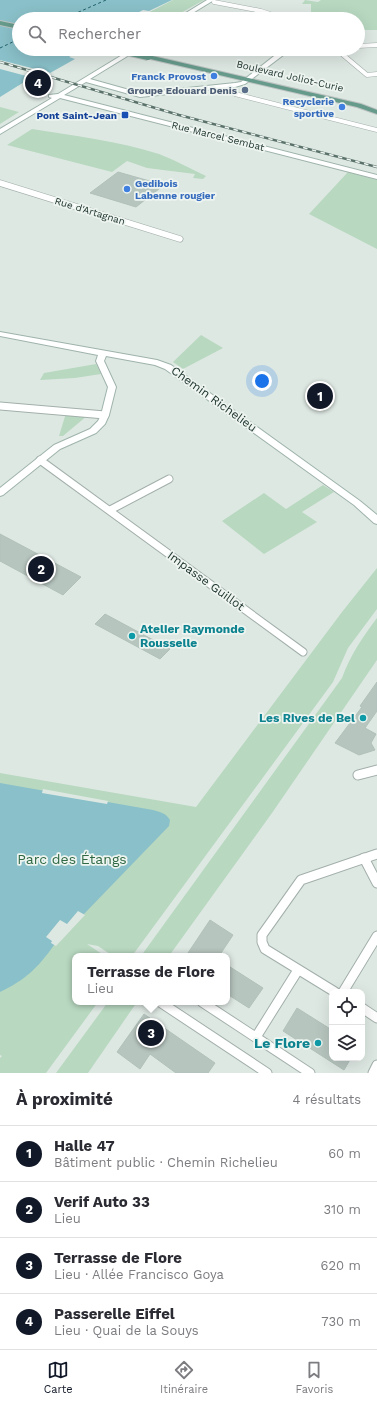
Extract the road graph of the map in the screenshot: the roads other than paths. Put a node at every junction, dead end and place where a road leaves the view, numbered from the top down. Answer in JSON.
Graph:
{"nodes":[{"id":1,"x":214,"y":1,"type":"edge"},
{"id":2,"x":195,"y":10,"type":"junction"},
{"id":3,"x":191,"y":12,"type":"edge"},
{"id":4,"x":192,"y":12,"type":"edge"},
{"id":5,"x":197,"y":12,"type":"edge"},
{"id":6,"x":264,"y":12,"type":"edge"},
{"id":7,"x":0,"y":22,"type":"edge"},
{"id":8,"x":12,"y":25,"type":"edge"},
{"id":9,"x":377,"y":45,"type":"edge"},
{"id":10,"x":365,"y":46,"type":"edge"},
{"id":11,"x":119,"y":56,"type":"edge"},
{"id":12,"x":124,"y":56,"type":"edge"},
{"id":13,"x":150,"y":56,"type":"edge"},
{"id":14,"x":278,"y":56,"type":"edge"},
{"id":15,"x":344,"y":56,"type":"edge"},
{"id":16,"x":377,"y":74,"type":"edge"},
{"id":17,"x":249,"y":78,"type":"junction"},
{"id":18,"x":86,"y":79,"type":"junction"},
{"id":19,"x":230,"y":86,"type":"junction"},
{"id":20,"x":65,"y":87,"type":"junction"},
{"id":21,"x":51,"y":96,"type":"junction"},
{"id":22,"x":60,"y":96,"type":"junction"},
{"id":23,"x":377,"y":108,"type":"edge"},
{"id":24,"x":377,"y":112,"type":"edge"},
{"id":25,"x":0,"y":128,"type":"edge"},
{"id":26,"x":377,"y":130,"type":"edge"},
{"id":27,"x":0,"y":132,"type":"edge"},
{"id":28,"x":377,"y":176,"type":"edge"},
{"id":29,"x":0,"y":183,"type":"edge"},
{"id":30,"x":180,"y":239,"type":"dead end"},
{"id":31,"x":0,"y":334,"type":"edge"},
{"id":32,"x":103,"y":353,"type":"junction"},
{"id":33,"x":0,"y":406,"type":"edge"},
{"id":34,"x":105,"y":415,"type":"junction"},
{"id":35,"x":40,"y":460,"type":"junction"},
{"id":36,"x":169,"y":479,"type":"dead end"},
{"id":37,"x":1,"y":491,"type":"edge"},
{"id":38,"x":110,"y":510,"type":"junction"},
{"id":39,"x":377,"y":521,"type":"edge"},
{"id":40,"x":303,"y":652,"type":"dead end"},
{"id":41,"x":376,"y":773,"type":"edge"},
{"id":42,"x":358,"y":775,"type":"dead end"},
{"id":43,"x":377,"y":854,"type":"edge"},
{"id":44,"x":364,"y":858,"type":"junction"},
{"id":45,"x":377,"y":883,"type":"edge"},
{"id":46,"x":377,"y":936,"type":"edge"},
{"id":47,"x":298,"y":970,"type":"junction"},
{"id":48,"x":330,"y":989,"type":"edge"},
{"id":49,"x":345,"y":989,"type":"edge"},
{"id":50,"x":165,"y":1005,"type":"edge"},
{"id":51,"x":207,"y":1005,"type":"edge"},
{"id":52,"x":365,"y":1010,"type":"edge"},
{"id":53,"x":377,"y":1018,"type":"edge"},
{"id":54,"x":256,"y":1037,"type":"junction"},
{"id":55,"x":377,"y":1065,"type":"edge"},
{"id":56,"x":267,"y":1073,"type":"edge"},
{"id":57,"x":310,"y":1073,"type":"edge"},
{"id":58,"x":373,"y":1073,"type":"edge"}],
"edges":[{"from":1,"to":2,"type":"main road"},
{"from":1,"to":5,"type":"main road"},
{"from":1,"to":6,"type":"street"},
{"from":2,"to":3,"type":"main road"},
{"from":2,"to":4,"type":"main road"},
{"from":7,"to":8,"type":"main road"},
{"from":9,"to":10,"type":"street"},
{"from":11,"to":18,"type":"main road"},
{"from":12,"to":18,"type":"main road"},
{"from":13,"to":17,"type":"main road","name":"Boulevard Joliot-Curie"},
{"from":14,"to":17,"type":"main road"},
{"from":15,"to":16,"type":"street"},
{"from":17,"to":19,"type":"main road"},
{"from":17,"to":23,"type":"main road","name":"Boulevard Joliot-Curie"},
{"from":17,"to":24,"type":"main road","name":"Boulevard Joliot-Curie"},
{"from":18,"to":19,"type":"main road"},
{"from":18,"to":20,"type":"main road"},
{"from":18,"to":22,"type":"main road"},
{"from":19,"to":26,"type":"street"},
{"from":20,"to":21,"type":"main road"},
{"from":20,"to":22,"type":"main road"},
{"from":21,"to":22,"type":"main road","name":"Rue Marcel Sembat"},
{"from":21,"to":25,"type":"main road"},
{"from":22,"to":27,"type":"main road"},
{"from":22,"to":28,"type":"main road","name":"Rue Marcel Sembat"},
{"from":29,"to":30,"type":"street","name":"Rue d'Artagnan"},
{"from":31,"to":32,"type":"main road","name":"Chemin Richelieu"},
{"from":32,"to":34,"type":"main road"},
{"from":32,"to":39,"type":"main road","name":"Chemin Richelieu"},
{"from":33,"to":34,"type":"street"},
{"from":34,"to":35,"type":"main road"},
{"from":35,"to":37,"type":"main road"},
{"from":35,"to":38,"type":"street","name":"Impasse Guillot"},
{"from":36,"to":38,"type":"street"},
{"from":38,"to":40,"type":"street","name":"Impasse Guillot"},
{"from":41,"to":42,"type":"street"},
{"from":43,"to":44,"type":"street"},
{"from":44,"to":45,"type":"street"},
{"from":44,"to":47,"type":"street"},
{"from":46,"to":49,"type":"street"},
{"from":47,"to":48,"type":"street"},
{"from":47,"to":54,"type":"street"},
{"from":50,"to":56,"type":"street"},
{"from":51,"to":54,"type":"street"},
{"from":52,"to":53,"type":"street"},
{"from":54,"to":57,"type":"street"},
{"from":55,"to":58,"type":"street"}]}
